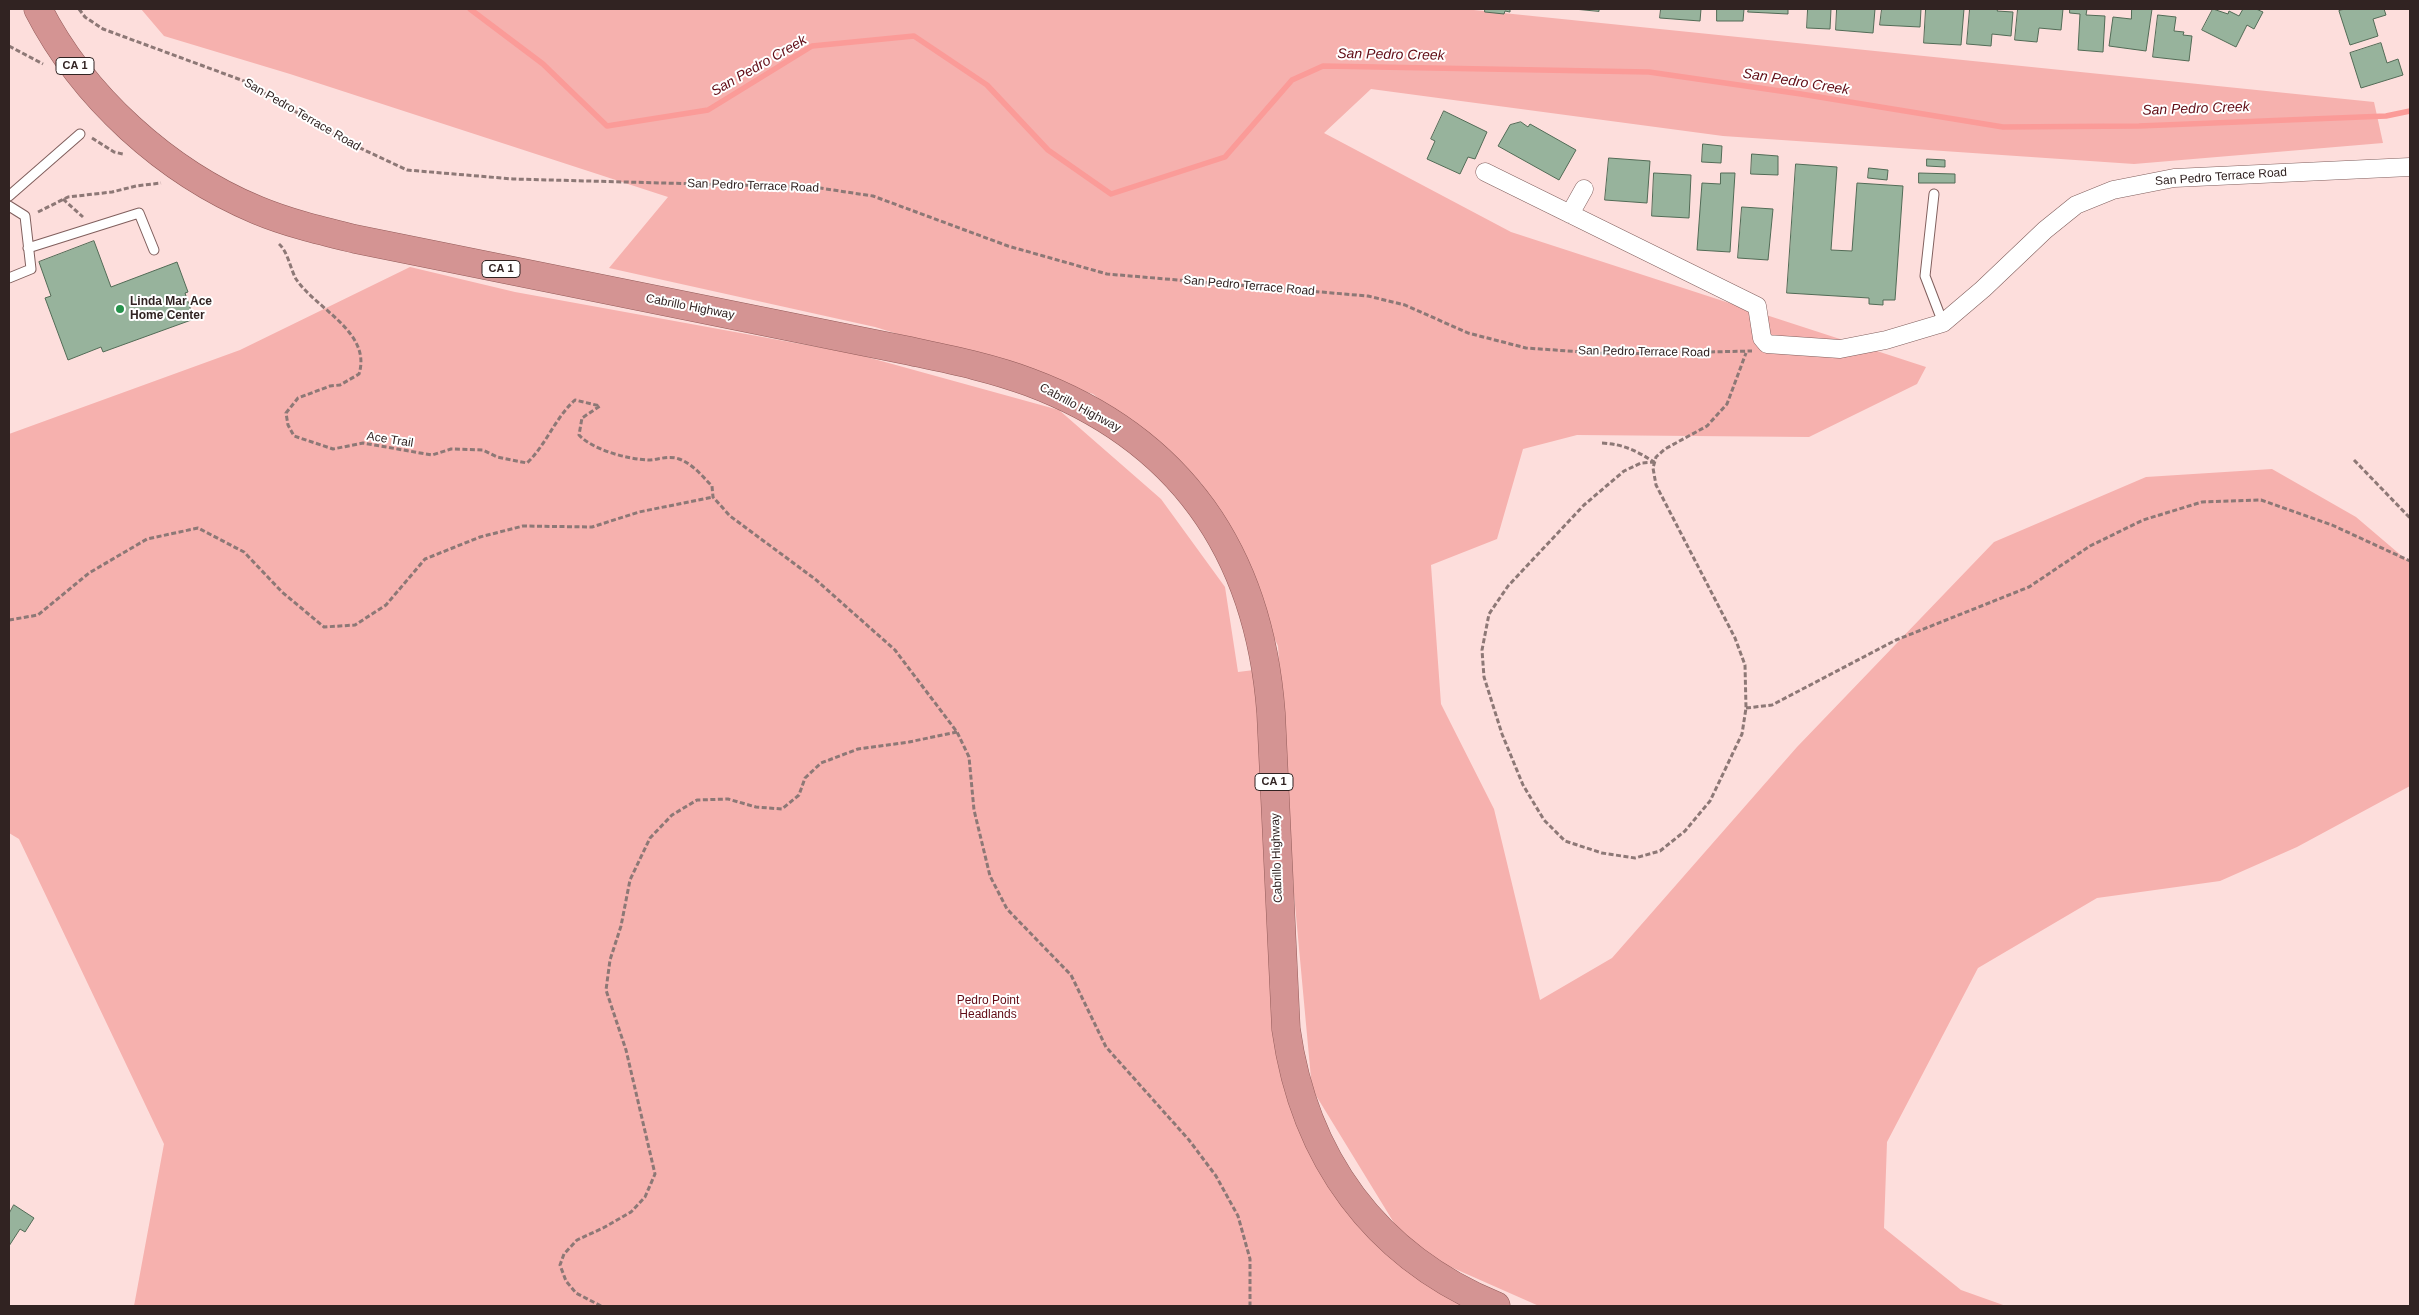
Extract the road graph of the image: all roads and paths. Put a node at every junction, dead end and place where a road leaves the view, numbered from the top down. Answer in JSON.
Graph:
{"nodes":[{"id":1,"x":38,"y":9,"type":"edge"},
{"id":2,"x":79,"y":9,"type":"edge"},
{"id":3,"x":80,"y":134,"type":"joint"},
{"id":4,"x":125,"y":155,"type":"dead end"},
{"id":5,"x":2410,"y":167,"type":"edge"},
{"id":6,"x":1484,"y":172,"type":"dead end"},
{"id":7,"x":158,"y":178,"type":"dead end"},
{"id":8,"x":1584,"y":189,"type":"dead end"},
{"id":9,"x":1934,"y":194,"type":"dead end"},
{"id":10,"x":9,"y":196,"type":"edge"},
{"id":11,"x":63,"y":199,"type":"junction"},
{"id":12,"x":9,"y":206,"type":"edge"},
{"id":13,"x":1570,"y":214,"type":"junction"},
{"id":14,"x":25,"y":216,"type":"junction"},
{"id":15,"x":88,"y":229,"type":"junction"},
{"id":16,"x":276,"y":241,"type":"dead end"},
{"id":17,"x":28,"y":248,"type":"junction"},
{"id":18,"x":154,"y":250,"type":"dead end"},
{"id":19,"x":9,"y":278,"type":"edge"},
{"id":20,"x":1943,"y":323,"type":"junction"},
{"id":21,"x":1781,"y":345,"type":"junction"},
{"id":22,"x":1746,"y":352,"type":"junction"},
{"id":23,"x":1602,"y":443,"type":"dead end"},
{"id":24,"x":2354,"y":460,"type":"dead end"},
{"id":25,"x":1654,"y":462,"type":"junction"},
{"id":26,"x":713,"y":497,"type":"junction"},
{"id":27,"x":2410,"y":518,"type":"edge"},
{"id":28,"x":2410,"y":561,"type":"edge"},
{"id":29,"x":9,"y":620,"type":"edge"},
{"id":30,"x":1746,"y":708,"type":"junction"},
{"id":31,"x":957,"y":732,"type":"junction"},
{"id":32,"x":602,"y":1306,"type":"edge"},
{"id":33,"x":1250,"y":1306,"type":"edge"},
{"id":34,"x":1496,"y":1306,"type":"edge"}],
"edges":[{"from":1,"to":34,"type":"highway","name":"Cabrillo Highway","number":"CA 1"},
{"from":2,"to":22,"type":"path","name":"San Pedro Terrace Road"},
{"from":3,"to":4,"type":"path"},
{"from":3,"to":10,"type":"lane"},
{"from":5,"to":20,"type":"street","name":"San Pedro Terrace Road"},
{"from":6,"to":13,"type":"street"},
{"from":7,"to":11,"type":"path"},
{"from":8,"to":13,"type":"street"},
{"from":9,"to":20,"type":"lane"},
{"from":11,"to":14,"type":"path"},
{"from":11,"to":15,"type":"path"},
{"from":12,"to":14,"type":"lane"},
{"from":13,"to":21,"type":"street"},
{"from":14,"to":17,"type":"lane"},
{"from":15,"to":17,"type":"lane"},
{"from":15,"to":18,"type":"lane"},
{"from":16,"to":26,"type":"path","name":"Ace Trail"},
{"from":17,"to":19,"type":"lane"},
{"from":20,"to":21,"type":"street","name":"San Pedro Terrace Road"},
{"from":21,"to":22,"type":"path","name":"San Pedro Terrace Road"},
{"from":22,"to":25,"type":"path"},
{"from":23,"to":25,"type":"path"},
{"from":24,"to":27,"type":"path"},
{"from":25,"to":30,"type":"path"},
{"from":25,"to":30,"type":"path"},
{"from":26,"to":29,"type":"path"},
{"from":26,"to":31,"type":"path","name":"Ace Trail"},
{"from":28,"to":30,"type":"path"},
{"from":31,"to":32,"type":"path"},
{"from":31,"to":33,"type":"path","name":"Ace Trail"}]}
